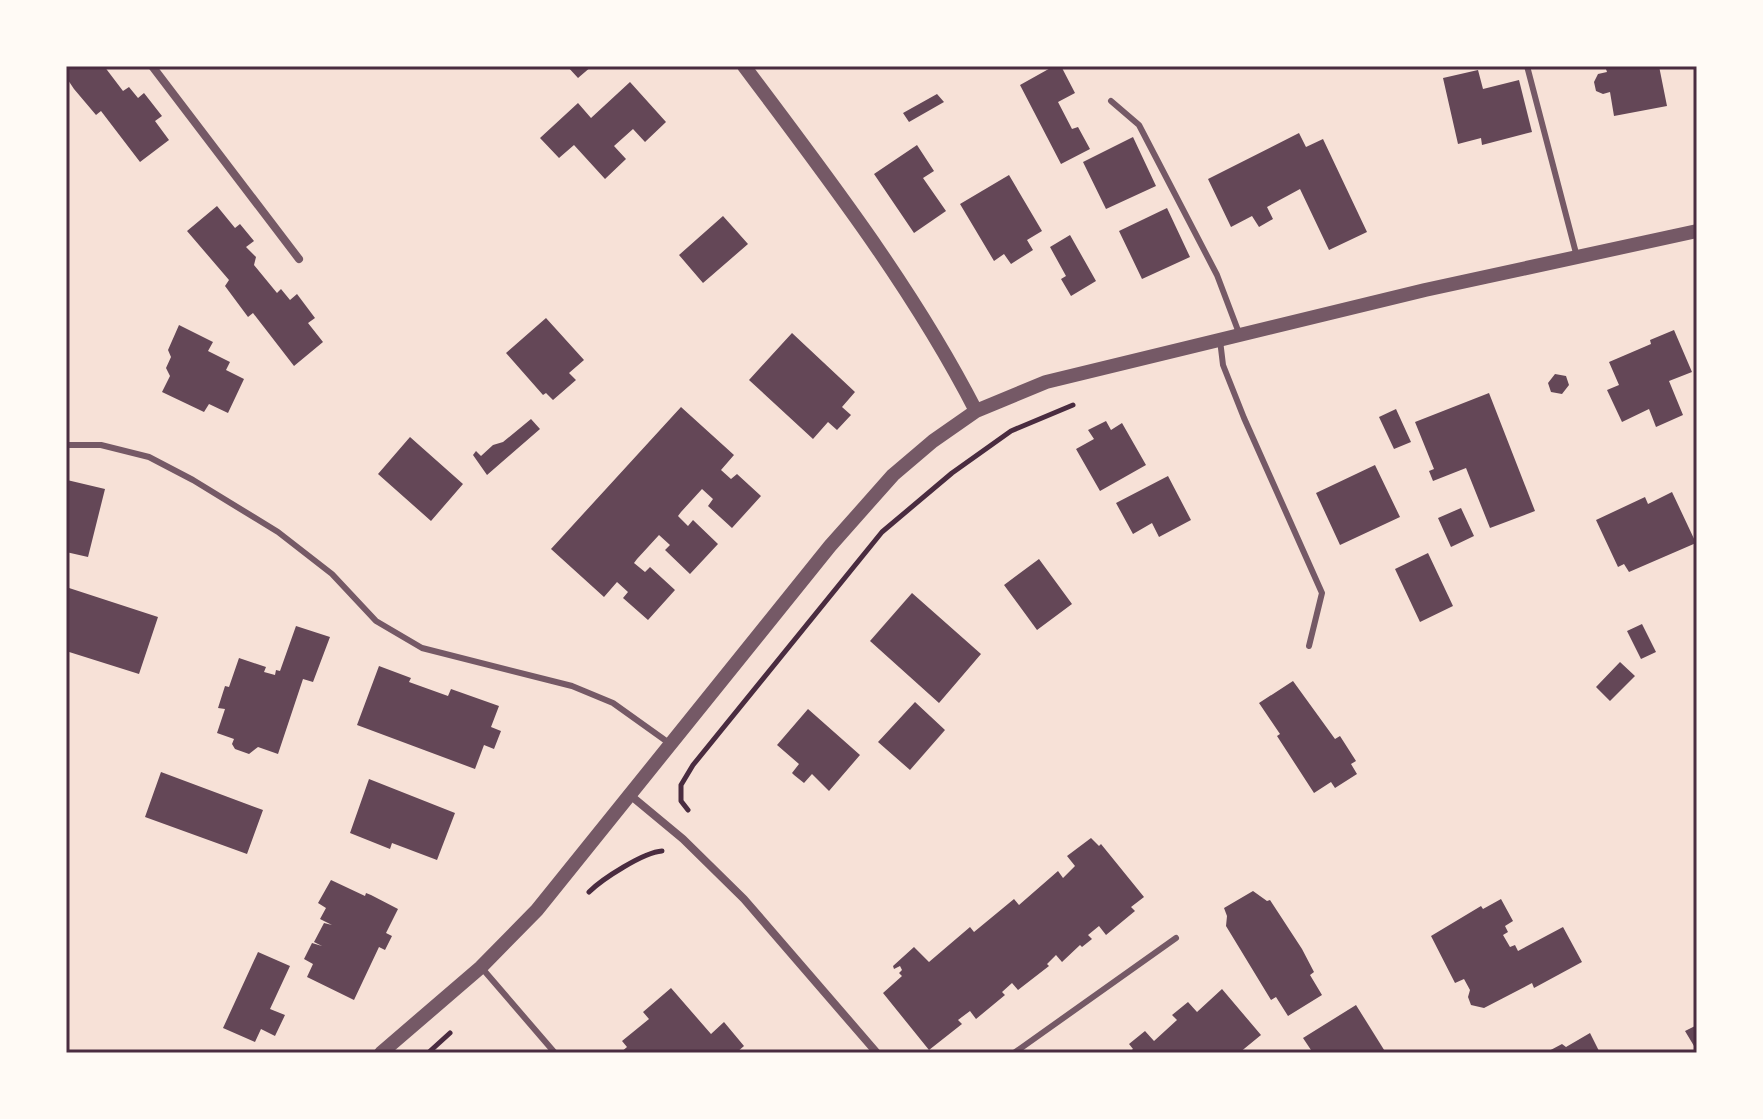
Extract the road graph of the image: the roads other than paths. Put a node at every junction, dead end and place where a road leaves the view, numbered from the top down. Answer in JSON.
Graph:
{"nodes":[{"id":1,"x":152,"y":66,"type":"edge"},
{"id":2,"x":744,"y":66,"type":"edge"},
{"id":3,"x":1527,"y":66,"type":"edge"},
{"id":4,"x":1111,"y":101,"type":"dead end"},
{"id":5,"x":1697,"y":231,"type":"edge"},
{"id":6,"x":1577,"y":257,"type":"junction"},
{"id":7,"x":299,"y":259,"type":"dead end"},
{"id":8,"x":1240,"y":336,"type":"junction"},
{"id":9,"x":1220,"y":340,"type":"junction"},
{"id":10,"x":976,"y":411,"type":"junction"},
{"id":11,"x":66,"y":445,"type":"edge"},
{"id":12,"x":1309,"y":646,"type":"dead end"},
{"id":13,"x":672,"y":746,"type":"junction"},
{"id":14,"x":630,"y":795,"type":"junction"},
{"id":15,"x":1176,"y":938,"type":"dead end"},
{"id":16,"x":481,"y":967,"type":"junction"},
{"id":17,"x":381,"y":1053,"type":"edge"},
{"id":18,"x":555,"y":1053,"type":"edge"},
{"id":19,"x":877,"y":1053,"type":"edge"},
{"id":20,"x":1014,"y":1053,"type":"edge"}],
"edges":[{"from":1,"to":7,"type":"street"},
{"from":2,"to":10,"type":"street"},
{"from":3,"to":6,"type":"lane"},
{"from":4,"to":8,"type":"lane"},
{"from":5,"to":6,"type":"street"},
{"from":6,"to":8,"type":"street"},
{"from":8,"to":9,"type":"street"},
{"from":9,"to":10,"type":"street"},
{"from":9,"to":12,"type":"lane"},
{"from":10,"to":13,"type":"street"},
{"from":11,"to":13,"type":"lane"},
{"from":13,"to":14,"type":"street"},
{"from":14,"to":16,"type":"street"},
{"from":14,"to":19,"type":"street"},
{"from":15,"to":20,"type":"lane"},
{"from":16,"to":17,"type":"street"},
{"from":16,"to":18,"type":"lane"}]}
